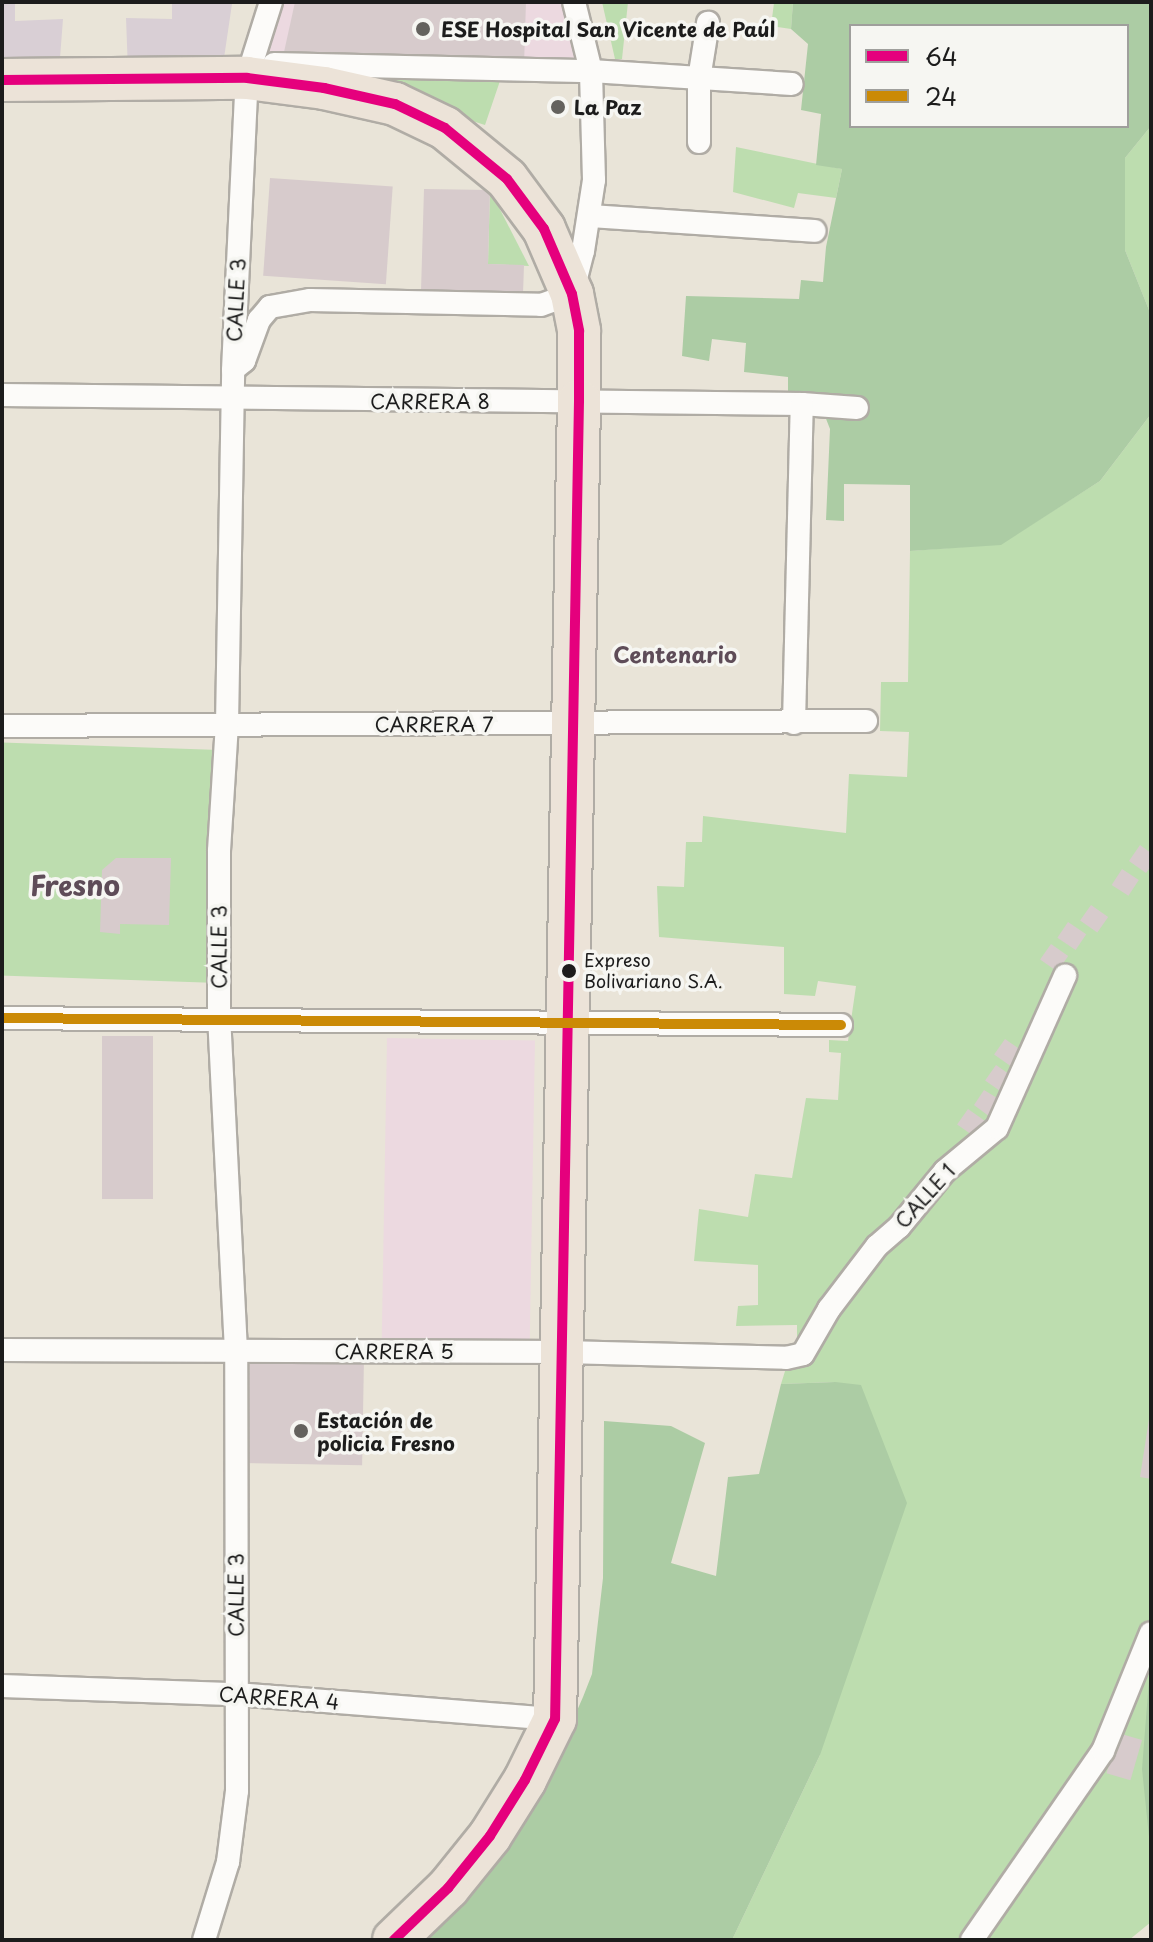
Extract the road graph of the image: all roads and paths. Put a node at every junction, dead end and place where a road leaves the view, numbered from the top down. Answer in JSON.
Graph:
{"nodes":[{"id":1,"x":271,"y":2,"type":"edge"},
{"id":2,"x":574,"y":2,"type":"edge"},
{"id":3,"x":708,"y":23,"type":"dead end"},
{"id":4,"x":250,"y":70,"type":"junction"},
{"id":5,"x":591,"y":71,"type":"junction"},
{"id":6,"x":699,"y":79,"type":"junction"},
{"id":7,"x":2,"y":80,"type":"edge"},
{"id":8,"x":792,"y":84,"type":"dead end"},
{"id":9,"x":699,"y":142,"type":"dead end"},
{"id":10,"x":590,"y":216,"type":"junction"},
{"id":11,"x":814,"y":231,"type":"dead end"},
{"id":12,"x":572,"y":294,"type":"junction"},
{"id":13,"x":233,"y":370,"type":"junction"},
{"id":14,"x":2,"y":395,"type":"edge"},
{"id":15,"x":232,"y":400,"type":"junction"},
{"id":16,"x":579,"y":401,"type":"junction"},
{"id":17,"x":802,"y":404,"type":"junction"},
{"id":18,"x":857,"y":408,"type":"dead end"},
{"id":19,"x":866,"y":721,"type":"dead end"},
{"id":20,"x":575,"y":723,"type":"junction"},
{"id":21,"x":794,"y":723,"type":"junction"},
{"id":22,"x":227,"y":725,"type":"junction"},
{"id":23,"x":2,"y":726,"type":"edge"},
{"id":24,"x":1065,"y":976,"type":"dead end"},
{"id":25,"x":2,"y":1018,"type":"edge"},
{"id":26,"x":219,"y":1019,"type":"junction"},
{"id":27,"x":569,"y":1023,"type":"junction"},
{"id":28,"x":841,"y":1025,"type":"dead end"},
{"id":29,"x":2,"y":1350,"type":"edge"},
{"id":30,"x":236,"y":1351,"type":"junction"},
{"id":31,"x":564,"y":1352,"type":"junction"},
{"id":32,"x":786,"y":1358,"type":"joint"},
{"id":33,"x":1151,"y":1633,"type":"edge"},
{"id":34,"x":2,"y":1686,"type":"edge"},
{"id":35,"x":236,"y":1694,"type":"junction"},
{"id":36,"x":555,"y":1719,"type":"junction"},
{"id":37,"x":204,"y":1940,"type":"edge"},
{"id":38,"x":394,"y":1940,"type":"edge"},
{"id":39,"x":972,"y":1940,"type":"edge"}],
"edges":[{"from":1,"to":4,"type":"street","name":"CALLE 3"},
{"from":2,"to":5,"type":"street"},
{"from":3,"to":6,"type":"street"},
{"from":4,"to":5,"type":"street"},
{"from":4,"to":7,"type":"highway"},
{"from":4,"to":12,"type":"highway"},
{"from":4,"to":13,"type":"street","name":"CALLE 3"},
{"from":5,"to":6,"type":"street"},
{"from":5,"to":10,"type":"street"},
{"from":6,"to":8,"type":"street"},
{"from":6,"to":9,"type":"street"},
{"from":10,"to":11,"type":"street"},
{"from":10,"to":12,"type":"street"},
{"from":12,"to":13,"type":"street"},
{"from":12,"to":16,"type":"highway"},
{"from":13,"to":15,"type":"street","name":"CALLE 3"},
{"from":14,"to":15,"type":"street","name":"CARRERA 8"},
{"from":15,"to":16,"type":"street","name":"CARRERA 8"},
{"from":15,"to":22,"type":"street","name":"CALLE 3"},
{"from":16,"to":17,"type":"street","name":"CARRERA 8"},
{"from":16,"to":20,"type":"highway"},
{"from":17,"to":18,"type":"street","name":"CARRERA 8"},
{"from":17,"to":21,"type":"street"},
{"from":19,"to":21,"type":"street","name":"CARRERA 7"},
{"from":20,"to":21,"type":"street","name":"CARRERA 7"},
{"from":20,"to":22,"type":"street","name":"CARRERA 7"},
{"from":20,"to":27,"type":"highway"},
{"from":22,"to":23,"type":"street","name":"CARRERA 7"},
{"from":22,"to":26,"type":"street","name":"CALLE 3"},
{"from":24,"to":32,"type":"street","name":"CALLE 1"},
{"from":25,"to":26,"type":"street"},
{"from":26,"to":27,"type":"street"},
{"from":26,"to":30,"type":"street","name":"CALLE 3"},
{"from":27,"to":28,"type":"street"},
{"from":27,"to":31,"type":"highway"},
{"from":29,"to":30,"type":"street","name":"CARRERA 5"},
{"from":30,"to":31,"type":"street","name":"CARRERA 5"},
{"from":30,"to":35,"type":"street","name":"CALLE 3"},
{"from":31,"to":32,"type":"street","name":"CARRERA 5"},
{"from":31,"to":36,"type":"highway"},
{"from":33,"to":39,"type":"street"},
{"from":34,"to":35,"type":"street","name":"CARRERA 4"},
{"from":35,"to":36,"type":"street","name":"CARRERA 4"},
{"from":35,"to":37,"type":"street","name":"CALLE 3"},
{"from":36,"to":38,"type":"highway"}]}
